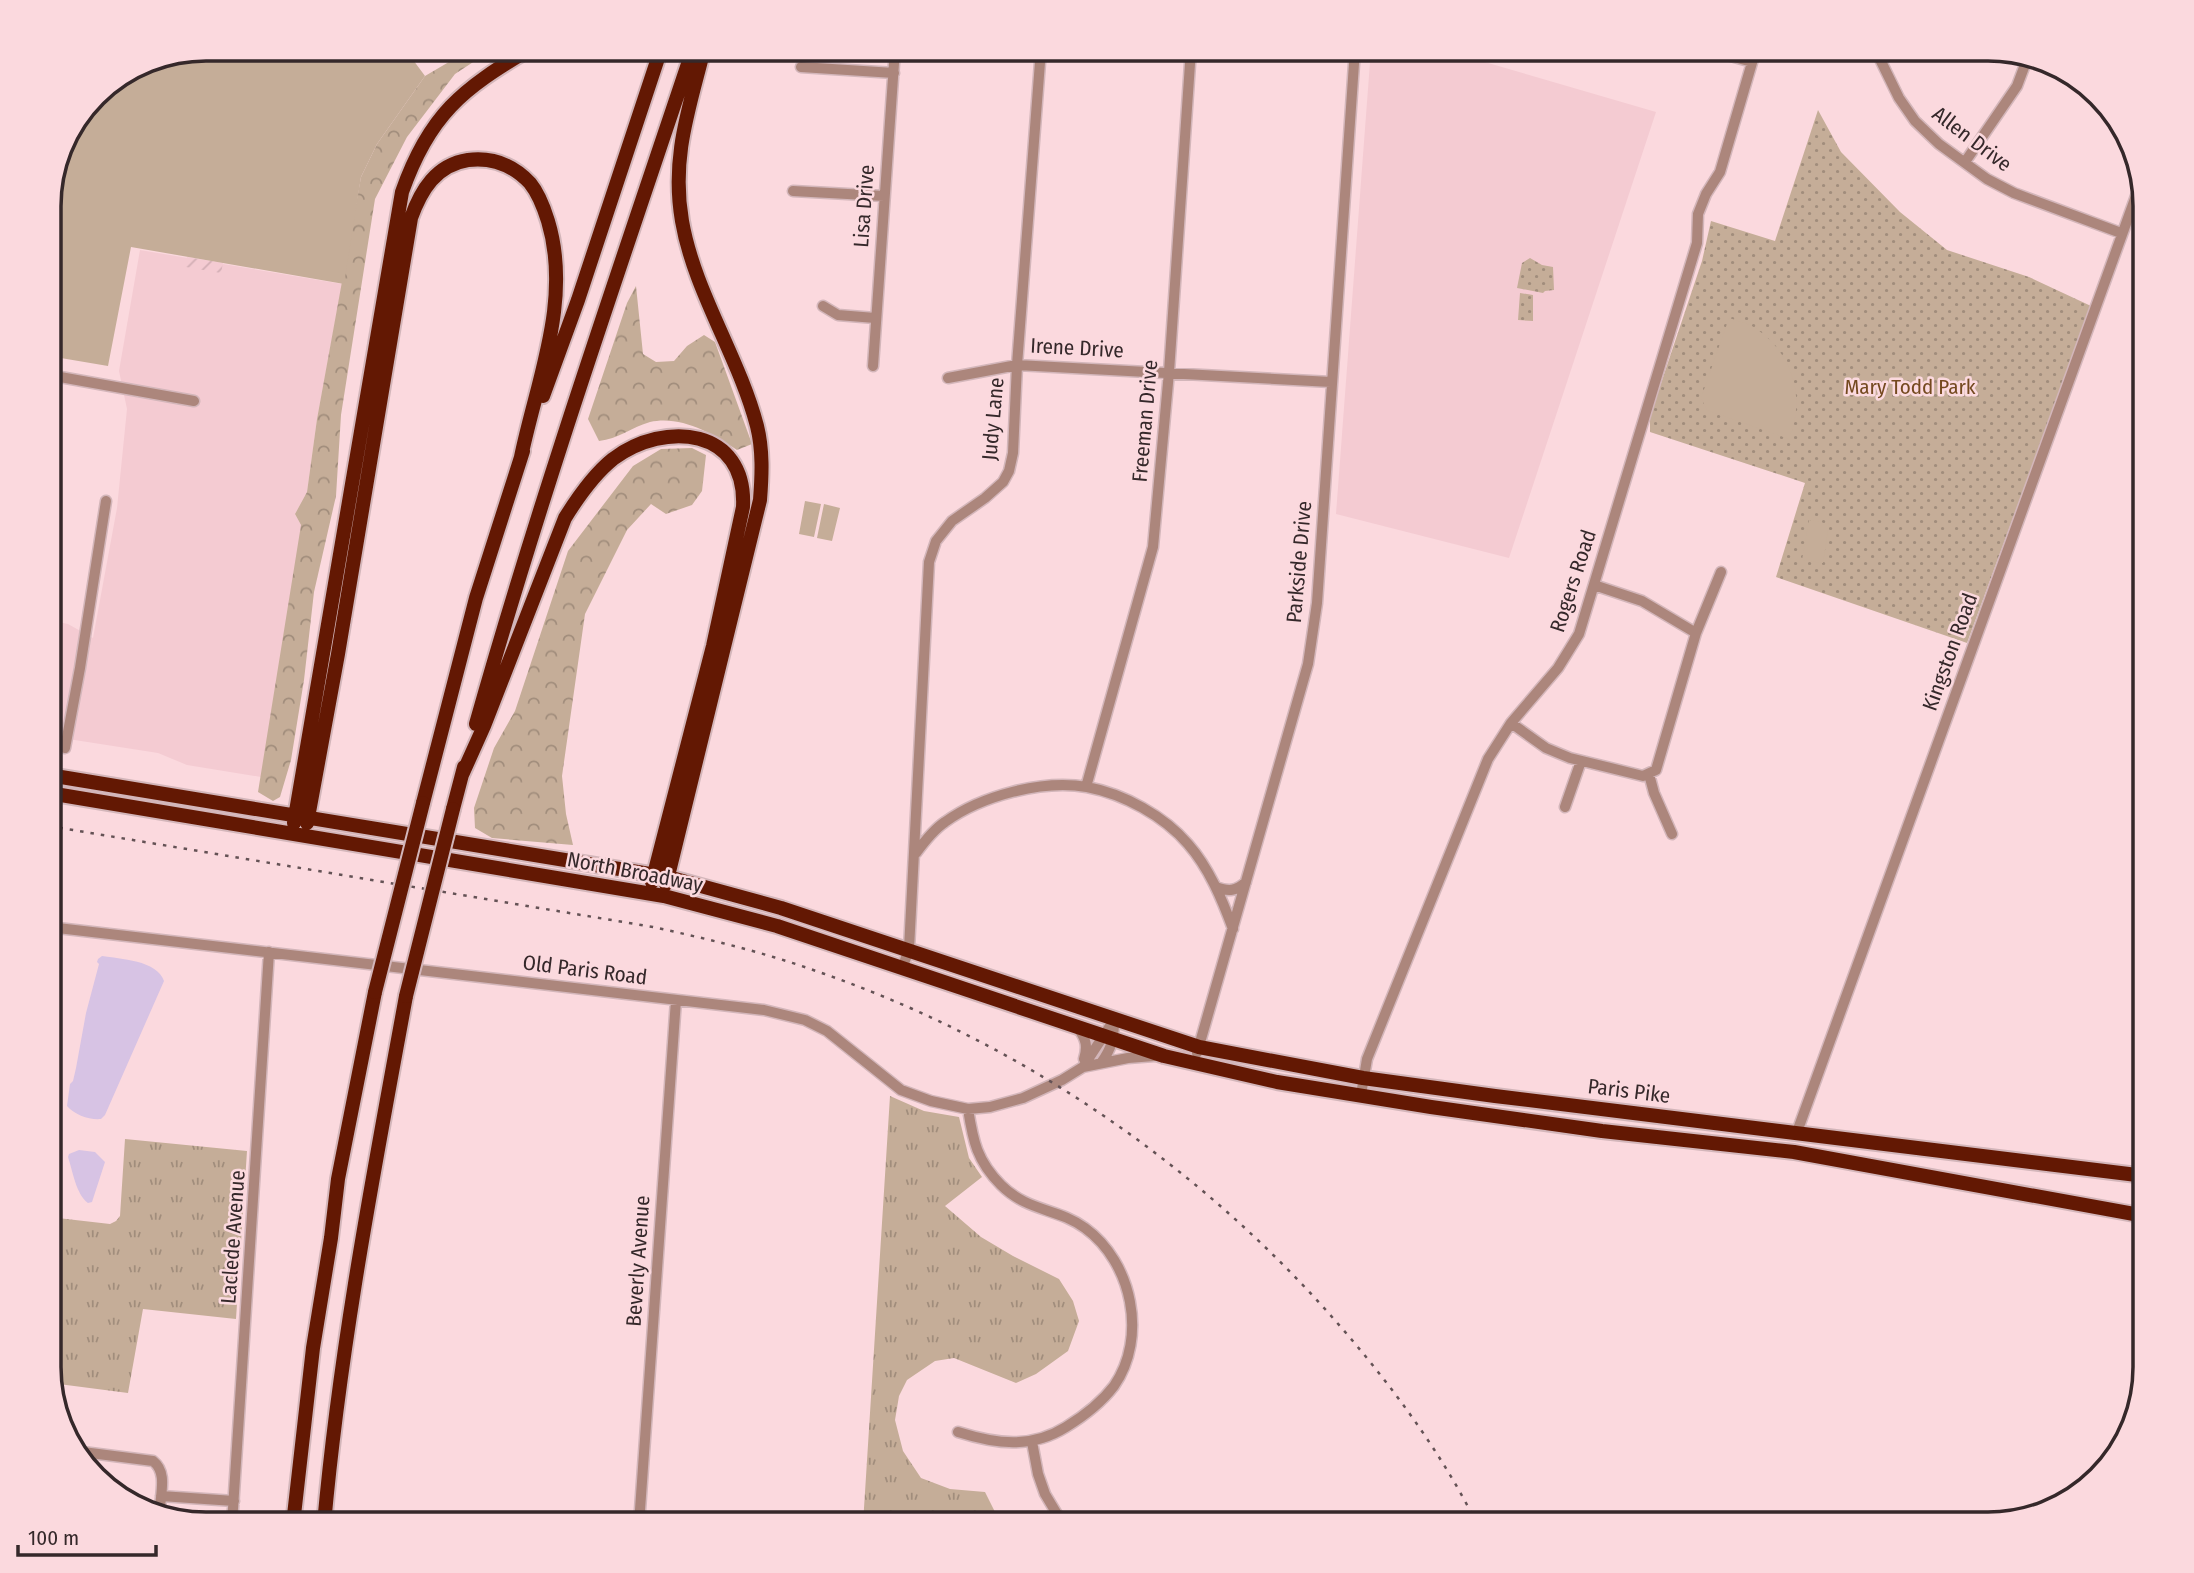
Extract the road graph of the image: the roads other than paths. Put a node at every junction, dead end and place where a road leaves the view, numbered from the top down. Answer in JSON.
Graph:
{"nodes":[{"id":1,"x":1190,"y":61,"type":"edge"},
{"id":2,"x":1354,"y":61,"type":"edge"},
{"id":3,"x":1749,"y":61,"type":"edge"},
{"id":4,"x":1881,"y":61,"type":"edge"},
{"id":5,"x":510,"y":62,"type":"edge"},
{"id":6,"x":657,"y":62,"type":"edge"},
{"id":7,"x":689,"y":62,"type":"edge"},
{"id":8,"x":701,"y":62,"type":"edge"},
{"id":9,"x":894,"y":62,"type":"edge"},
{"id":10,"x":1040,"y":62,"type":"edge"},
{"id":11,"x":1752,"y":62,"type":"joint"},
{"id":12,"x":2024,"y":66,"type":"edge"},
{"id":13,"x":801,"y":67,"type":"dead end"},
{"id":14,"x":894,"y":74,"type":"junction"},
{"id":15,"x":1965,"y":162,"type":"junction"},
{"id":16,"x":793,"y":191,"type":"dead end"},
{"id":17,"x":884,"y":196,"type":"junction"},
{"id":18,"x":2133,"y":203,"type":"edge"},
{"id":19,"x":2121,"y":233,"type":"junction"},
{"id":20,"x":822,"y":306,"type":"dead end"},
{"id":21,"x":875,"y":318,"type":"junction"},
{"id":22,"x":1017,"y":365,"type":"junction"},
{"id":23,"x":873,"y":366,"type":"dead end"},
{"id":24,"x":1169,"y":372,"type":"junction"},
{"id":25,"x":62,"y":377,"type":"edge"},
{"id":26,"x":948,"y":378,"type":"dead end"},
{"id":27,"x":1331,"y":382,"type":"junction"},
{"id":28,"x":194,"y":401,"type":"dead end"},
{"id":29,"x":521,"y":457,"type":"junction"},
{"id":30,"x":106,"y":501,"type":"dead end"},
{"id":31,"x":1721,"y":572,"type":"dead end"},
{"id":32,"x":1594,"y":585,"type":"junction"},
{"id":33,"x":1696,"y":633,"type":"junction"},
{"id":34,"x":1511,"y":723,"type":"junction"},
{"id":35,"x":65,"y":748,"type":"dead end"},
{"id":36,"x":1581,"y":761,"type":"junction"},
{"id":37,"x":1650,"y":774,"type":"junction"},
{"id":38,"x":462,"y":775,"type":"junction"},
{"id":39,"x":62,"y":777,"type":"edge"},
{"id":40,"x":1086,"y":787,"type":"junction"},
{"id":41,"x":62,"y":795,"type":"edge"},
{"id":42,"x":1565,"y":807,"type":"dead end"},
{"id":43,"x":302,"y":816,"type":"junction"},
{"id":44,"x":299,"y":834,"type":"junction"},
{"id":45,"x":1672,"y":834,"type":"dead end"},
{"id":46,"x":915,"y":854,"type":"junction"},
{"id":47,"x":661,"y":876,"type":"junction"},
{"id":48,"x":1246,"y":882,"type":"junction"},
{"id":49,"x":1216,"y":887,"type":"junction"},
{"id":50,"x":656,"y":895,"type":"junction"},
{"id":51,"x":62,"y":928,"type":"edge"},
{"id":52,"x":1233,"y":929,"type":"junction"},
{"id":53,"x":909,"y":949,"type":"junction"},
{"id":54,"x":270,"y":952,"type":"junction"},
{"id":55,"x":902,"y":969,"type":"junction"},
{"id":56,"x":676,"y":1000,"type":"junction"},
{"id":57,"x":1114,"y":1020,"type":"junction"},
{"id":58,"x":1078,"y":1027,"type":"junction"},
{"id":59,"x":1108,"y":1037,"type":"junction"},
{"id":60,"x":1199,"y":1047,"type":"junction"},
{"id":61,"x":1164,"y":1055,"type":"junction"},
{"id":62,"x":1195,"y":1062,"type":"junction"},
{"id":63,"x":1101,"y":1063,"type":"junction"},
{"id":64,"x":1083,"y":1067,"type":"junction"},
{"id":65,"x":1363,"y":1078,"type":"junction"},
{"id":66,"x":1361,"y":1096,"type":"junction"},
{"id":67,"x":968,"y":1109,"type":"junction"},
{"id":68,"x":1797,"y":1132,"type":"junction"},
{"id":69,"x":1794,"y":1152,"type":"junction"},
{"id":70,"x":2133,"y":1174,"type":"edge"},
{"id":71,"x":2133,"y":1214,"type":"edge"},
{"id":72,"x":958,"y":1432,"type":"dead end"},
{"id":73,"x":1032,"y":1442,"type":"junction"},
{"id":74,"x":90,"y":1453,"type":"edge"},
{"id":75,"x":161,"y":1496,"type":"junction"},
{"id":76,"x":234,"y":1501,"type":"junction"},
{"id":77,"x":160,"y":1504,"type":"edge"},
{"id":78,"x":233,"y":1512,"type":"edge"},
{"id":79,"x":294,"y":1512,"type":"edge"},
{"id":80,"x":325,"y":1512,"type":"edge"},
{"id":81,"x":640,"y":1512,"type":"edge"},
{"id":82,"x":1056,"y":1512,"type":"edge"}],
"edges":[{"from":1,"to":24,"type":"street","name":"Freeman Drive"},
{"from":2,"to":27,"type":"street","name":"Parkside Drive"},
{"from":3,"to":11,"type":"street"},
{"from":4,"to":15,"type":"street","name":"Allen Drive"},
{"from":5,"to":43,"type":"highway"},
{"from":6,"to":29,"type":"highway"},
{"from":7,"to":38,"type":"highway"},
{"from":8,"to":47,"type":"highway"},
{"from":9,"to":14,"type":"street","name":"Lisa Drive"},
{"from":10,"to":22,"type":"street","name":"Judy Lane"},
{"from":11,"to":32,"type":"street","name":"Rogers Road"},
{"from":12,"to":15,"type":"street"},
{"from":13,"to":14,"type":"street"},
{"from":14,"to":17,"type":"street","name":"Lisa Drive"},
{"from":15,"to":19,"type":"street","name":"Allen Drive"},
{"from":16,"to":17,"type":"street"},
{"from":17,"to":21,"type":"street","name":"Lisa Drive"},
{"from":18,"to":19,"type":"street","name":"Kingston Road"},
{"from":19,"to":68,"type":"street","name":"Kingston Road"},
{"from":20,"to":21,"type":"street"},
{"from":21,"to":23,"type":"street","name":"Lisa Drive"},
{"from":22,"to":24,"type":"street","name":"Irene Drive"},
{"from":22,"to":26,"type":"street","name":"Irene Drive"},
{"from":22,"to":46,"type":"street","name":"Judy Lane"},
{"from":24,"to":27,"type":"street","name":"Irene Drive"},
{"from":24,"to":40,"type":"street","name":"Freeman Drive"},
{"from":25,"to":28,"type":"street"},
{"from":27,"to":48,"type":"street","name":"Parkside Drive"},
{"from":29,"to":43,"type":"highway"},
{"from":29,"to":79,"type":"highway","bridge":true},
{"from":30,"to":35,"type":"street"},
{"from":31,"to":33,"type":"street"},
{"from":32,"to":33,"type":"street"},
{"from":32,"to":34,"type":"street","name":"Rogers Road"},
{"from":33,"to":37,"type":"street"},
{"from":34,"to":36,"type":"street"},
{"from":34,"to":65,"type":"street","name":"Rogers Road"},
{"from":36,"to":37,"type":"street"},
{"from":36,"to":42,"type":"street"},
{"from":37,"to":45,"type":"street"},
{"from":38,"to":47,"type":"highway"},
{"from":38,"to":80,"type":"highway","bridge":true},
{"from":39,"to":43,"type":"highway","name":"North Broadway"},
{"from":40,"to":46,"type":"street"},
{"from":40,"to":49,"type":"street"},
{"from":41,"to":44,"type":"highway","name":"North Broadway"},
{"from":43,"to":44,"type":"highway"},
{"from":43,"to":47,"type":"highway","name":"North Broadway"},
{"from":44,"to":50,"type":"highway","name":"North Broadway"},
{"from":46,"to":53,"type":"street","name":"Judy Lane"},
{"from":47,"to":50,"type":"highway"},
{"from":47,"to":53,"type":"highway","name":"North Broadway"},
{"from":48,"to":49,"type":"street"},
{"from":48,"to":52,"type":"street","name":"Parkside Drive"},
{"from":49,"to":52,"type":"street"},
{"from":50,"to":55,"type":"highway","name":"North Broadway"},
{"from":51,"to":54,"type":"street","name":"Old Paris Road"},
{"from":52,"to":60,"type":"street","name":"Parkside Drive"},
{"from":53,"to":55,"type":"street","name":"Judy Lane"},
{"from":53,"to":57,"type":"highway","name":"North Broadway"},
{"from":54,"to":56,"type":"street","name":"Old Paris Road"},
{"from":54,"to":76,"type":"street","name":"Laclede Avenue"},
{"from":55,"to":58,"type":"highway","name":"North Broadway"},
{"from":56,"to":67,"type":"street","name":"Old Paris Road"},
{"from":56,"to":81,"type":"street","name":"Beverly Avenue"},
{"from":57,"to":59,"type":"street"},
{"from":57,"to":60,"type":"highway","name":"Paris Pike"},
{"from":58,"to":59,"type":"highway","name":"North Broadway"},
{"from":58,"to":64,"type":"street"},
{"from":59,"to":61,"type":"highway","name":"North Broadway"},
{"from":59,"to":63,"type":"street"},
{"from":59,"to":64,"type":"street","name":"Old Paris Road"},
{"from":60,"to":62,"type":"street","name":"Parkside Drive"},
{"from":60,"to":65,"type":"highway","name":"Paris Pike"},
{"from":61,"to":62,"type":"highway","name":"North Broadway"},
{"from":61,"to":63,"type":"street","name":"Old Paris Road"},
{"from":62,"to":66,"type":"highway","name":"Paris Pike"},
{"from":63,"to":64,"type":"street","name":"Old Paris Road"},
{"from":64,"to":67,"type":"street","name":"Old Paris Road"},
{"from":65,"to":66,"type":"street","name":"Rogers Road"},
{"from":65,"to":68,"type":"highway","name":"Paris Pike"},
{"from":66,"to":69,"type":"highway","name":"Paris Pike"},
{"from":67,"to":73,"type":"street"},
{"from":68,"to":69,"type":"highway"},
{"from":68,"to":70,"type":"highway","name":"Paris Pike"},
{"from":69,"to":71,"type":"highway","name":"Paris Pike"},
{"from":72,"to":73,"type":"street"},
{"from":73,"to":82,"type":"street"},
{"from":74,"to":75,"type":"street"},
{"from":75,"to":76,"type":"street"},
{"from":75,"to":77,"type":"street"},
{"from":76,"to":78,"type":"street","name":"Laclede Avenue"}]}
